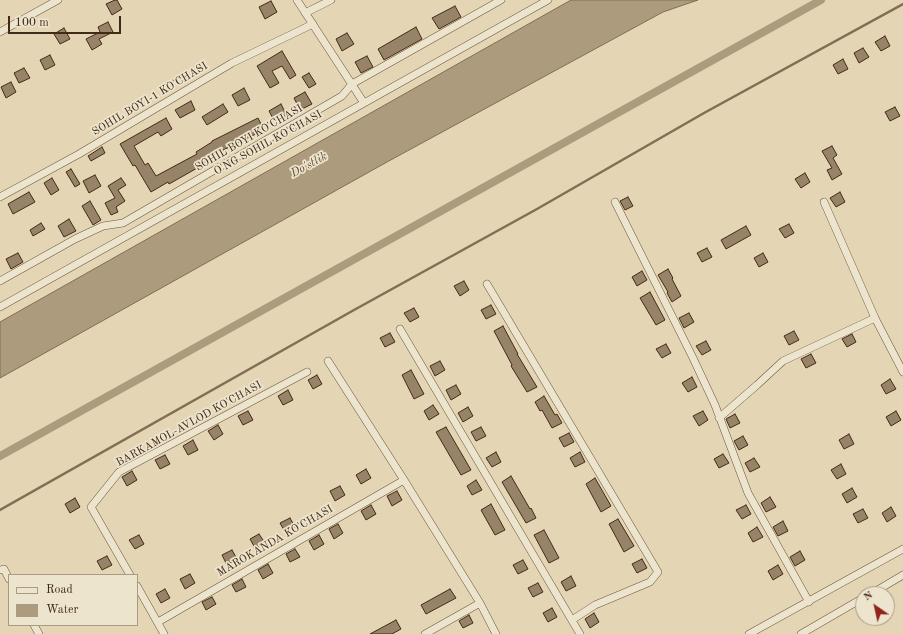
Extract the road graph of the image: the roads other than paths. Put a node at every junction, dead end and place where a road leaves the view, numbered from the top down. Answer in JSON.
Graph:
{"nodes":[{"id":1,"x":58,"y":0,"type":"edge"},
{"id":2,"x":297,"y":0,"type":"edge"},
{"id":3,"x":331,"y":0,"type":"edge"},
{"id":4,"x":501,"y":0,"type":"edge"},
{"id":5,"x":548,"y":0,"type":"edge"},
{"id":6,"x":305,"y":13,"type":"junction"},
{"id":7,"x":313,"y":24,"type":"junction"},
{"id":8,"x":0,"y":32,"type":"edge"},
{"id":9,"x":352,"y":84,"type":"junction"},
{"id":10,"x":364,"y":103,"type":"junction"},
{"id":11,"x":0,"y":196,"type":"edge"},
{"id":12,"x":615,"y":202,"type":"dead end"},
{"id":13,"x":824,"y":202,"type":"dead end"},
{"id":14,"x":0,"y":281,"type":"edge"},
{"id":15,"x":486,"y":284,"type":"dead end"},
{"id":16,"x":0,"y":307,"type":"edge"},
{"id":17,"x":875,"y":318,"type":"junction"},
{"id":18,"x":400,"y":329,"type":"dead end"},
{"id":19,"x":328,"y":361,"type":"dead end"},
{"id":20,"x":307,"y":372,"type":"dead end"},
{"id":21,"x":903,"y":372,"type":"edge"},
{"id":22,"x":719,"y":418,"type":"junction"},
{"id":23,"x":404,"y":480,"type":"junction"},
{"id":24,"x":903,"y":549,"type":"edge"},
{"id":25,"x":129,"y":574,"type":"edge"},
{"id":26,"x":903,"y":575,"type":"edge"},
{"id":27,"x":884,"y":586,"type":"edge"},
{"id":28,"x":138,"y":588,"type":"edge"},
{"id":29,"x":808,"y":602,"type":"junction"},
{"id":30,"x":480,"y":603,"type":"junction"},
{"id":31,"x":855,"y":603,"type":"edge"},
{"id":32,"x":572,"y":620,"type":"junction"},
{"id":33,"x":158,"y":622,"type":"junction"},
{"id":34,"x":164,"y":634,"type":"edge"},
{"id":35,"x":425,"y":634,"type":"edge"},
{"id":36,"x":496,"y":634,"type":"edge"},
{"id":37,"x":580,"y":634,"type":"edge"},
{"id":38,"x":749,"y":634,"type":"edge"},
{"id":39,"x":801,"y":634,"type":"edge"}],
"edges":[{"from":1,"to":8,"type":"street"},
{"from":2,"to":6,"type":"street"},
{"from":3,"to":6,"type":"street"},
{"from":4,"to":9,"type":"street","name":"SOHIL BOYI KO'CHASI"},
{"from":5,"to":10,"type":"street","name":"O'NG SOHIL KO'CHASI"},
{"from":6,"to":7,"type":"street"},
{"from":7,"to":9,"type":"street"},
{"from":7,"to":11,"type":"street","name":"SOHIL BOYI-1 KO'CHASI"},
{"from":9,"to":10,"type":"street"},
{"from":9,"to":14,"type":"street","name":"SOHIL BOYI KO'CHASI"},
{"from":10,"to":16,"type":"street","name":"O'NG SOHIL KO'CHASI"},
{"from":12,"to":22,"type":"street"},
{"from":13,"to":17,"type":"street"},
{"from":15,"to":32,"type":"street"},
{"from":17,"to":21,"type":"street"},
{"from":17,"to":22,"type":"street"},
{"from":18,"to":32,"type":"street"},
{"from":19,"to":23,"type":"street"},
{"from":20,"to":25,"type":"street","name":"BARKAMOL-AVLOD KO'CHASI"},
{"from":22,"to":29,"type":"street"},
{"from":23,"to":30,"type":"street"},
{"from":23,"to":33,"type":"street","name":"MAROKANDA KO'CHASI"},
{"from":24,"to":29,"type":"street"},
{"from":26,"to":27,"type":"street"},
{"from":28,"to":33,"type":"street"},
{"from":29,"to":38,"type":"street"},
{"from":30,"to":35,"type":"street"},
{"from":30,"to":36,"type":"street"},
{"from":31,"to":39,"type":"street"},
{"from":32,"to":37,"type":"street"},
{"from":33,"to":34,"type":"street"}]}
